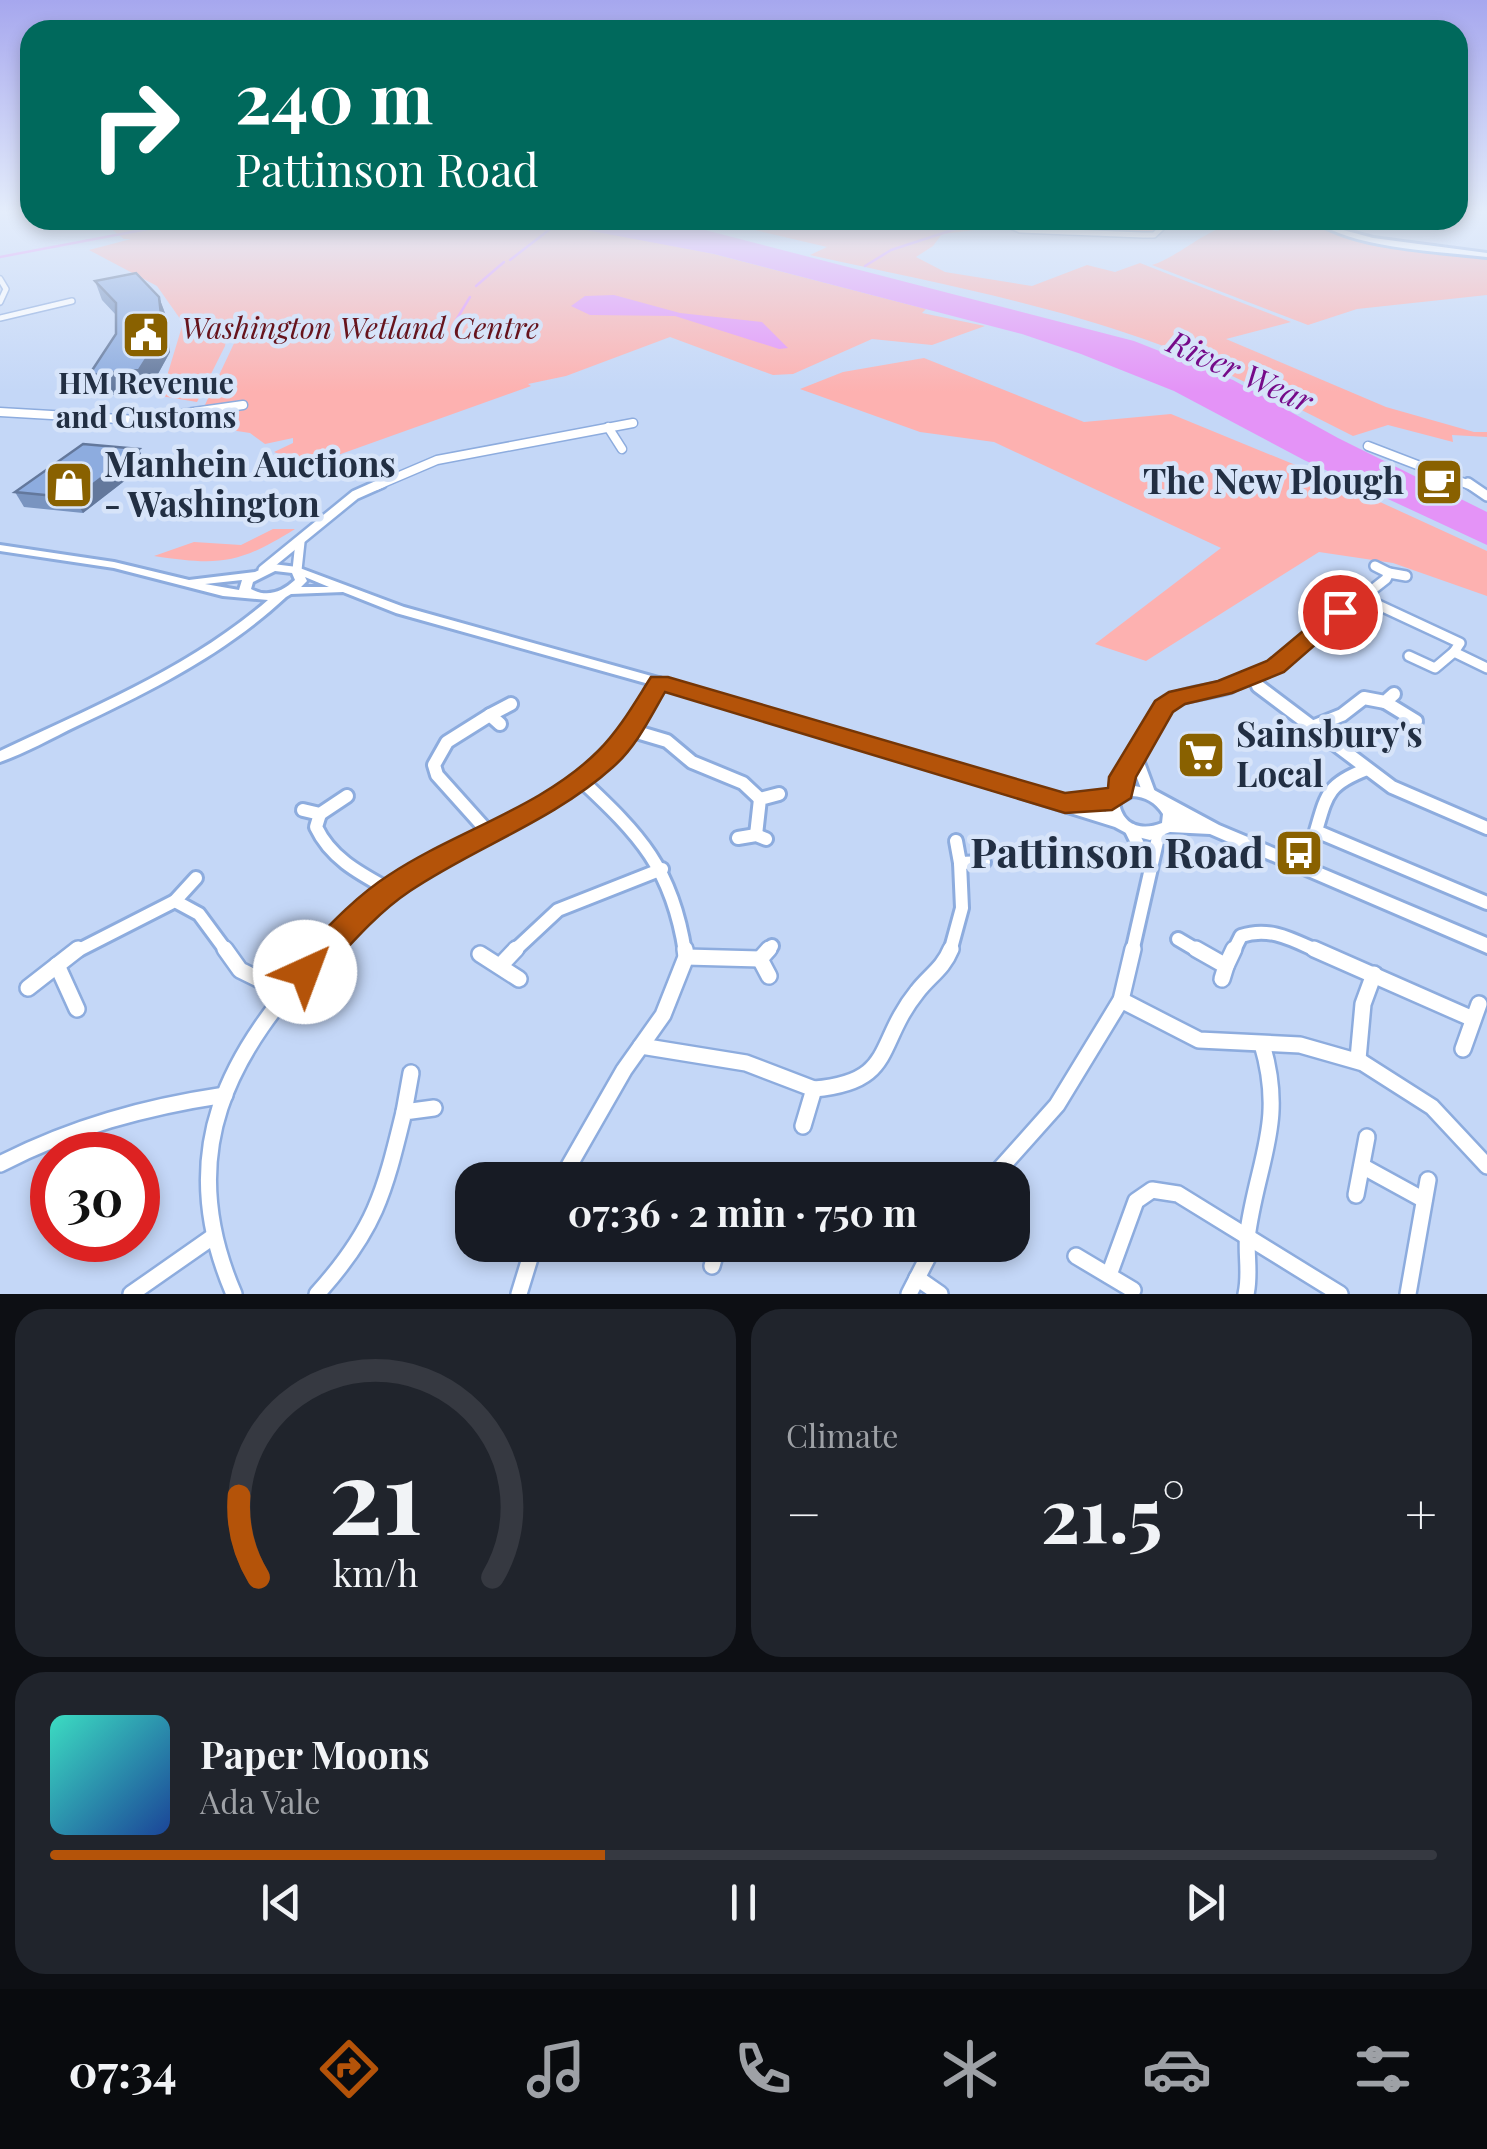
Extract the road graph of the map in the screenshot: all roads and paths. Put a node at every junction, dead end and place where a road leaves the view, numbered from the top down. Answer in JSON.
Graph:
{"nodes":[{"id":1,"x":0,"y":279,"type":"edge"},
{"id":2,"x":0,"y":302,"type":"edge"},
{"id":3,"x":1,"y":321,"type":"edge"},
{"id":4,"x":243,"y":405,"type":"dead end"},
{"id":5,"x":0,"y":412,"type":"edge"},
{"id":6,"x":633,"y":423,"type":"dead end"},
{"id":7,"x":608,"y":427,"type":"junction"},
{"id":8,"x":1368,"y":446,"type":"dead end"},
{"id":9,"x":622,"y":449,"type":"dead end"},
{"id":10,"x":1487,"y":496,"type":"edge"},
{"id":11,"x":300,"y":542,"type":"junction"},
{"id":12,"x":0,"y":548,"type":"edge"},
{"id":13,"x":1375,"y":566,"type":"dead end"},
{"id":14,"x":298,"y":570,"type":"junction"},
{"id":15,"x":258,"y":572,"type":"junction"},
{"id":16,"x":1389,"y":573,"type":"junction"},
{"id":17,"x":1406,"y":576,"type":"dead end"},
{"id":18,"x":192,"y":582,"type":"junction"},
{"id":19,"x":339,"y":590,"type":"junction"},
{"id":20,"x":285,"y":593,"type":"junction"},
{"id":21,"x":251,"y":595,"type":"junction"},
{"id":22,"x":1359,"y":596,"type":"junction"},
{"id":23,"x":234,"y":633,"type":"junction"},
{"id":24,"x":1454,"y":652,"type":"junction"},
{"id":25,"x":1409,"y":656,"type":"dead end"},
{"id":26,"x":1435,"y":668,"type":"junction"},
{"id":27,"x":1487,"y":668,"type":"edge"},
{"id":28,"x":1423,"y":677,"type":"dead end"},
{"id":29,"x":1249,"y":679,"type":"junction"},
{"id":30,"x":659,"y":682,"type":"junction"},
{"id":31,"x":511,"y":704,"type":"dead end"},
{"id":32,"x":1416,"y":721,"type":"dead end"},
{"id":33,"x":1312,"y":727,"type":"junction"},
{"id":34,"x":630,"y":730,"type":"junction"},
{"id":35,"x":1135,"y":754,"type":"junction"},
{"id":36,"x":0,"y":757,"type":"edge"},
{"id":37,"x":1366,"y":768,"type":"junction"},
{"id":38,"x":580,"y":779,"type":"junction"},
{"id":39,"x":779,"y":794,"type":"dead end"},
{"id":40,"x":347,"y":796,"type":"dead end"},
{"id":41,"x":1116,"y":796,"type":"junction"},
{"id":42,"x":1156,"y":797,"type":"junction"},
{"id":43,"x":760,"y":799,"type":"junction"},
{"id":44,"x":1065,"y":803,"type":"junction"},
{"id":45,"x":303,"y":810,"type":"dead end"},
{"id":46,"x":320,"y":814,"type":"junction"},
{"id":47,"x":1126,"y":826,"type":"junction"},
{"id":48,"x":1487,"y":828,"type":"edge"},
{"id":49,"x":1164,"y":829,"type":"junction"},
{"id":50,"x":1214,"y":829,"type":"junction"},
{"id":51,"x":489,"y":833,"type":"junction"},
{"id":52,"x":738,"y":838,"type":"dead end"},
{"id":53,"x":956,"y":842,"type":"dead end"},
{"id":54,"x":984,"y":862,"type":"dead end"},
{"id":55,"x":960,"y":863,"type":"junction"},
{"id":56,"x":662,"y":868,"type":"junction"},
{"id":57,"x":1150,"y":868,"type":"junction"},
{"id":58,"x":196,"y":878,"type":"dead end"},
{"id":59,"x":390,"y":890,"type":"junction"},
{"id":60,"x":176,"y":900,"type":"junction"},
{"id":61,"x":1487,"y":903,"type":"edge"},
{"id":62,"x":1178,"y":939,"type":"dead end"},
{"id":63,"x":772,"y":946,"type":"dead end"},
{"id":64,"x":1487,"y":946,"type":"edge"},
{"id":65,"x":480,"y":954,"type":"dead end"},
{"id":66,"x":686,"y":957,"type":"junction"},
{"id":67,"x":760,"y":959,"type":"junction"},
{"id":68,"x":57,"y":966,"type":"junction"},
{"id":69,"x":500,"y":966,"type":"junction"},
{"id":70,"x":1374,"y":974,"type":"junction"},
{"id":71,"x":768,"y":976,"type":"dead end"},
{"id":72,"x":519,"y":980,"type":"dead end"},
{"id":73,"x":28,"y":988,"type":"dead end"},
{"id":74,"x":286,"y":993,"type":"junction"},
{"id":75,"x":1121,"y":1000,"type":"junction"},
{"id":76,"x":77,"y":1008,"type":"dead end"},
{"id":77,"x":1262,"y":1044,"type":"junction"},
{"id":78,"x":641,"y":1046,"type":"junction"},
{"id":79,"x":1463,"y":1049,"type":"dead end"},
{"id":80,"x":1358,"y":1059,"type":"junction"},
{"id":81,"x":410,"y":1073,"type":"dead end"},
{"id":82,"x":814,"y":1089,"type":"junction"},
{"id":83,"x":224,"y":1096,"type":"junction"},
{"id":84,"x":434,"y":1108,"type":"dead end"},
{"id":85,"x":404,"y":1112,"type":"junction"},
{"id":86,"x":803,"y":1126,"type":"dead end"},
{"id":87,"x":1367,"y":1136,"type":"dead end"},
{"id":88,"x":572,"y":1162,"type":"edge"},
{"id":89,"x":1006,"y":1162,"type":"edge"},
{"id":90,"x":0,"y":1164,"type":"edge"},
{"id":91,"x":1362,"y":1166,"type":"junction"},
{"id":92,"x":1487,"y":1166,"type":"edge"},
{"id":93,"x":1428,"y":1180,"type":"dead end"},
{"id":94,"x":1356,"y":1195,"type":"dead end"},
{"id":95,"x":1424,"y":1200,"type":"junction"},
{"id":96,"x":214,"y":1236,"type":"junction"},
{"id":97,"x":1247,"y":1237,"type":"junction"},
{"id":98,"x":1076,"y":1256,"type":"dead end"},
{"id":99,"x":529,"y":1262,"type":"edge"},
{"id":100,"x":713,"y":1262,"type":"edge"},
{"id":101,"x":925,"y":1262,"type":"edge"},
{"id":102,"x":712,"y":1266,"type":"dead end"},
{"id":103,"x":1109,"y":1276,"type":"junction"},
{"id":104,"x":913,"y":1286,"type":"edge"},
{"id":105,"x":1133,"y":1290,"type":"dead end"},
{"id":106,"x":131,"y":1294,"type":"edge"},
{"id":107,"x":234,"y":1294,"type":"edge"},
{"id":108,"x":316,"y":1294,"type":"edge"},
{"id":109,"x":519,"y":1294,"type":"edge"},
{"id":110,"x":940,"y":1294,"type":"edge"},
{"id":111,"x":1246,"y":1294,"type":"edge"},
{"id":112,"x":1340,"y":1294,"type":"edge"},
{"id":113,"x":1408,"y":1294,"type":"edge"}],
"edges":[{"from":1,"to":2,"type":"street"},
{"from":3,"to":3,"type":"street"},
{"from":4,"to":5,"type":"street"},
{"from":6,"to":7,"type":"street"},
{"from":7,"to":9,"type":"street"},
{"from":7,"to":11,"type":"street"},
{"from":8,"to":10,"type":"street"},
{"from":11,"to":14,"type":"street"},
{"from":11,"to":15,"type":"street"},
{"from":12,"to":18,"type":"street"},
{"from":13,"to":16,"type":"street"},
{"from":14,"to":15,"type":"street"},
{"from":14,"to":19,"type":"street"},
{"from":14,"to":20,"type":"street"},
{"from":15,"to":18,"type":"street"},
{"from":15,"to":21,"type":"street"},
{"from":16,"to":17,"type":"street"},
{"from":16,"to":22,"type":"street"},
{"from":18,"to":21,"type":"street"},
{"from":19,"to":20,"type":"street"},
{"from":19,"to":30,"type":"street"},
{"from":20,"to":21,"type":"street"},
{"from":20,"to":23,"type":"street"},
{"from":21,"to":23,"type":"street"},
{"from":22,"to":24,"type":"street"},
{"from":22,"to":29,"type":"street"},
{"from":23,"to":36,"type":"street"},
{"from":24,"to":26,"type":"street"},
{"from":24,"to":27,"type":"street"},
{"from":25,"to":26,"type":"street"},
{"from":26,"to":28,"type":"street"},
{"from":29,"to":33,"type":"street"},
{"from":29,"to":35,"type":"street"},
{"from":30,"to":34,"type":"street"},
{"from":30,"to":44,"type":"street"},
{"from":31,"to":51,"type":"street"},
{"from":32,"to":33,"type":"street"},
{"from":33,"to":37,"type":"street"},
{"from":34,"to":38,"type":"street"},
{"from":34,"to":43,"type":"street"},
{"from":35,"to":41,"type":"street"},
{"from":35,"to":42,"type":"street"},
{"from":37,"to":48,"type":"street"},
{"from":37,"to":61,"type":"street"},
{"from":38,"to":51,"type":"street"},
{"from":38,"to":56,"type":"street"},
{"from":39,"to":43,"type":"street"},
{"from":40,"to":46,"type":"street"},
{"from":41,"to":42,"type":"street"},
{"from":41,"to":44,"type":"street"},
{"from":41,"to":47,"type":"street"},
{"from":42,"to":49,"type":"street"},
{"from":42,"to":50,"type":"street"},
{"from":43,"to":52,"type":"street"},
{"from":44,"to":47,"type":"street"},
{"from":45,"to":46,"type":"street"},
{"from":46,"to":59,"type":"street"},
{"from":47,"to":49,"type":"street"},
{"from":47,"to":57,"type":"street"},
{"from":49,"to":50,"type":"street"},
{"from":49,"to":57,"type":"street"},
{"from":50,"to":64,"type":"street"},
{"from":51,"to":59,"type":"street"},
{"from":53,"to":55,"type":"street"},
{"from":54,"to":55,"type":"street"},
{"from":55,"to":82,"type":"street"},
{"from":56,"to":66,"type":"street"},
{"from":56,"to":69,"type":"street"},
{"from":57,"to":75,"type":"street"},
{"from":58,"to":60,"type":"street"},
{"from":59,"to":74,"type":"street"},
{"from":60,"to":68,"type":"street"},
{"from":60,"to":74,"type":"street"},
{"from":62,"to":70,"type":"street"},
{"from":63,"to":67,"type":"street"},
{"from":65,"to":69,"type":"street"},
{"from":66,"to":67,"type":"street"},
{"from":66,"to":78,"type":"street"},
{"from":67,"to":71,"type":"street"},
{"from":68,"to":73,"type":"street"},
{"from":68,"to":76,"type":"street"},
{"from":69,"to":72,"type":"street"},
{"from":70,"to":79,"type":"street"},
{"from":70,"to":80,"type":"street"},
{"from":74,"to":83,"type":"street"},
{"from":75,"to":77,"type":"street"},
{"from":75,"to":89,"type":"street"},
{"from":77,"to":80,"type":"street"},
{"from":77,"to":97,"type":"street"},
{"from":78,"to":82,"type":"street"},
{"from":78,"to":88,"type":"street"},
{"from":80,"to":92,"type":"street"},
{"from":81,"to":85,"type":"street"},
{"from":82,"to":86,"type":"street"},
{"from":83,"to":90,"type":"street"},
{"from":83,"to":96,"type":"street"},
{"from":84,"to":85,"type":"street"},
{"from":85,"to":108,"type":"street"},
{"from":87,"to":91,"type":"street"},
{"from":91,"to":94,"type":"street"},
{"from":91,"to":95,"type":"street"},
{"from":93,"to":95,"type":"street"},
{"from":95,"to":113,"type":"street"},
{"from":96,"to":106,"type":"street"},
{"from":96,"to":107,"type":"street"},
{"from":97,"to":103,"type":"street"},
{"from":97,"to":111,"type":"street"},
{"from":97,"to":112,"type":"street"},
{"from":98,"to":103,"type":"street"},
{"from":99,"to":109,"type":"street"},
{"from":100,"to":102,"type":"street"},
{"from":101,"to":104,"type":"street"},
{"from":103,"to":105,"type":"street"},
{"from":104,"to":110,"type":"street"}]}
